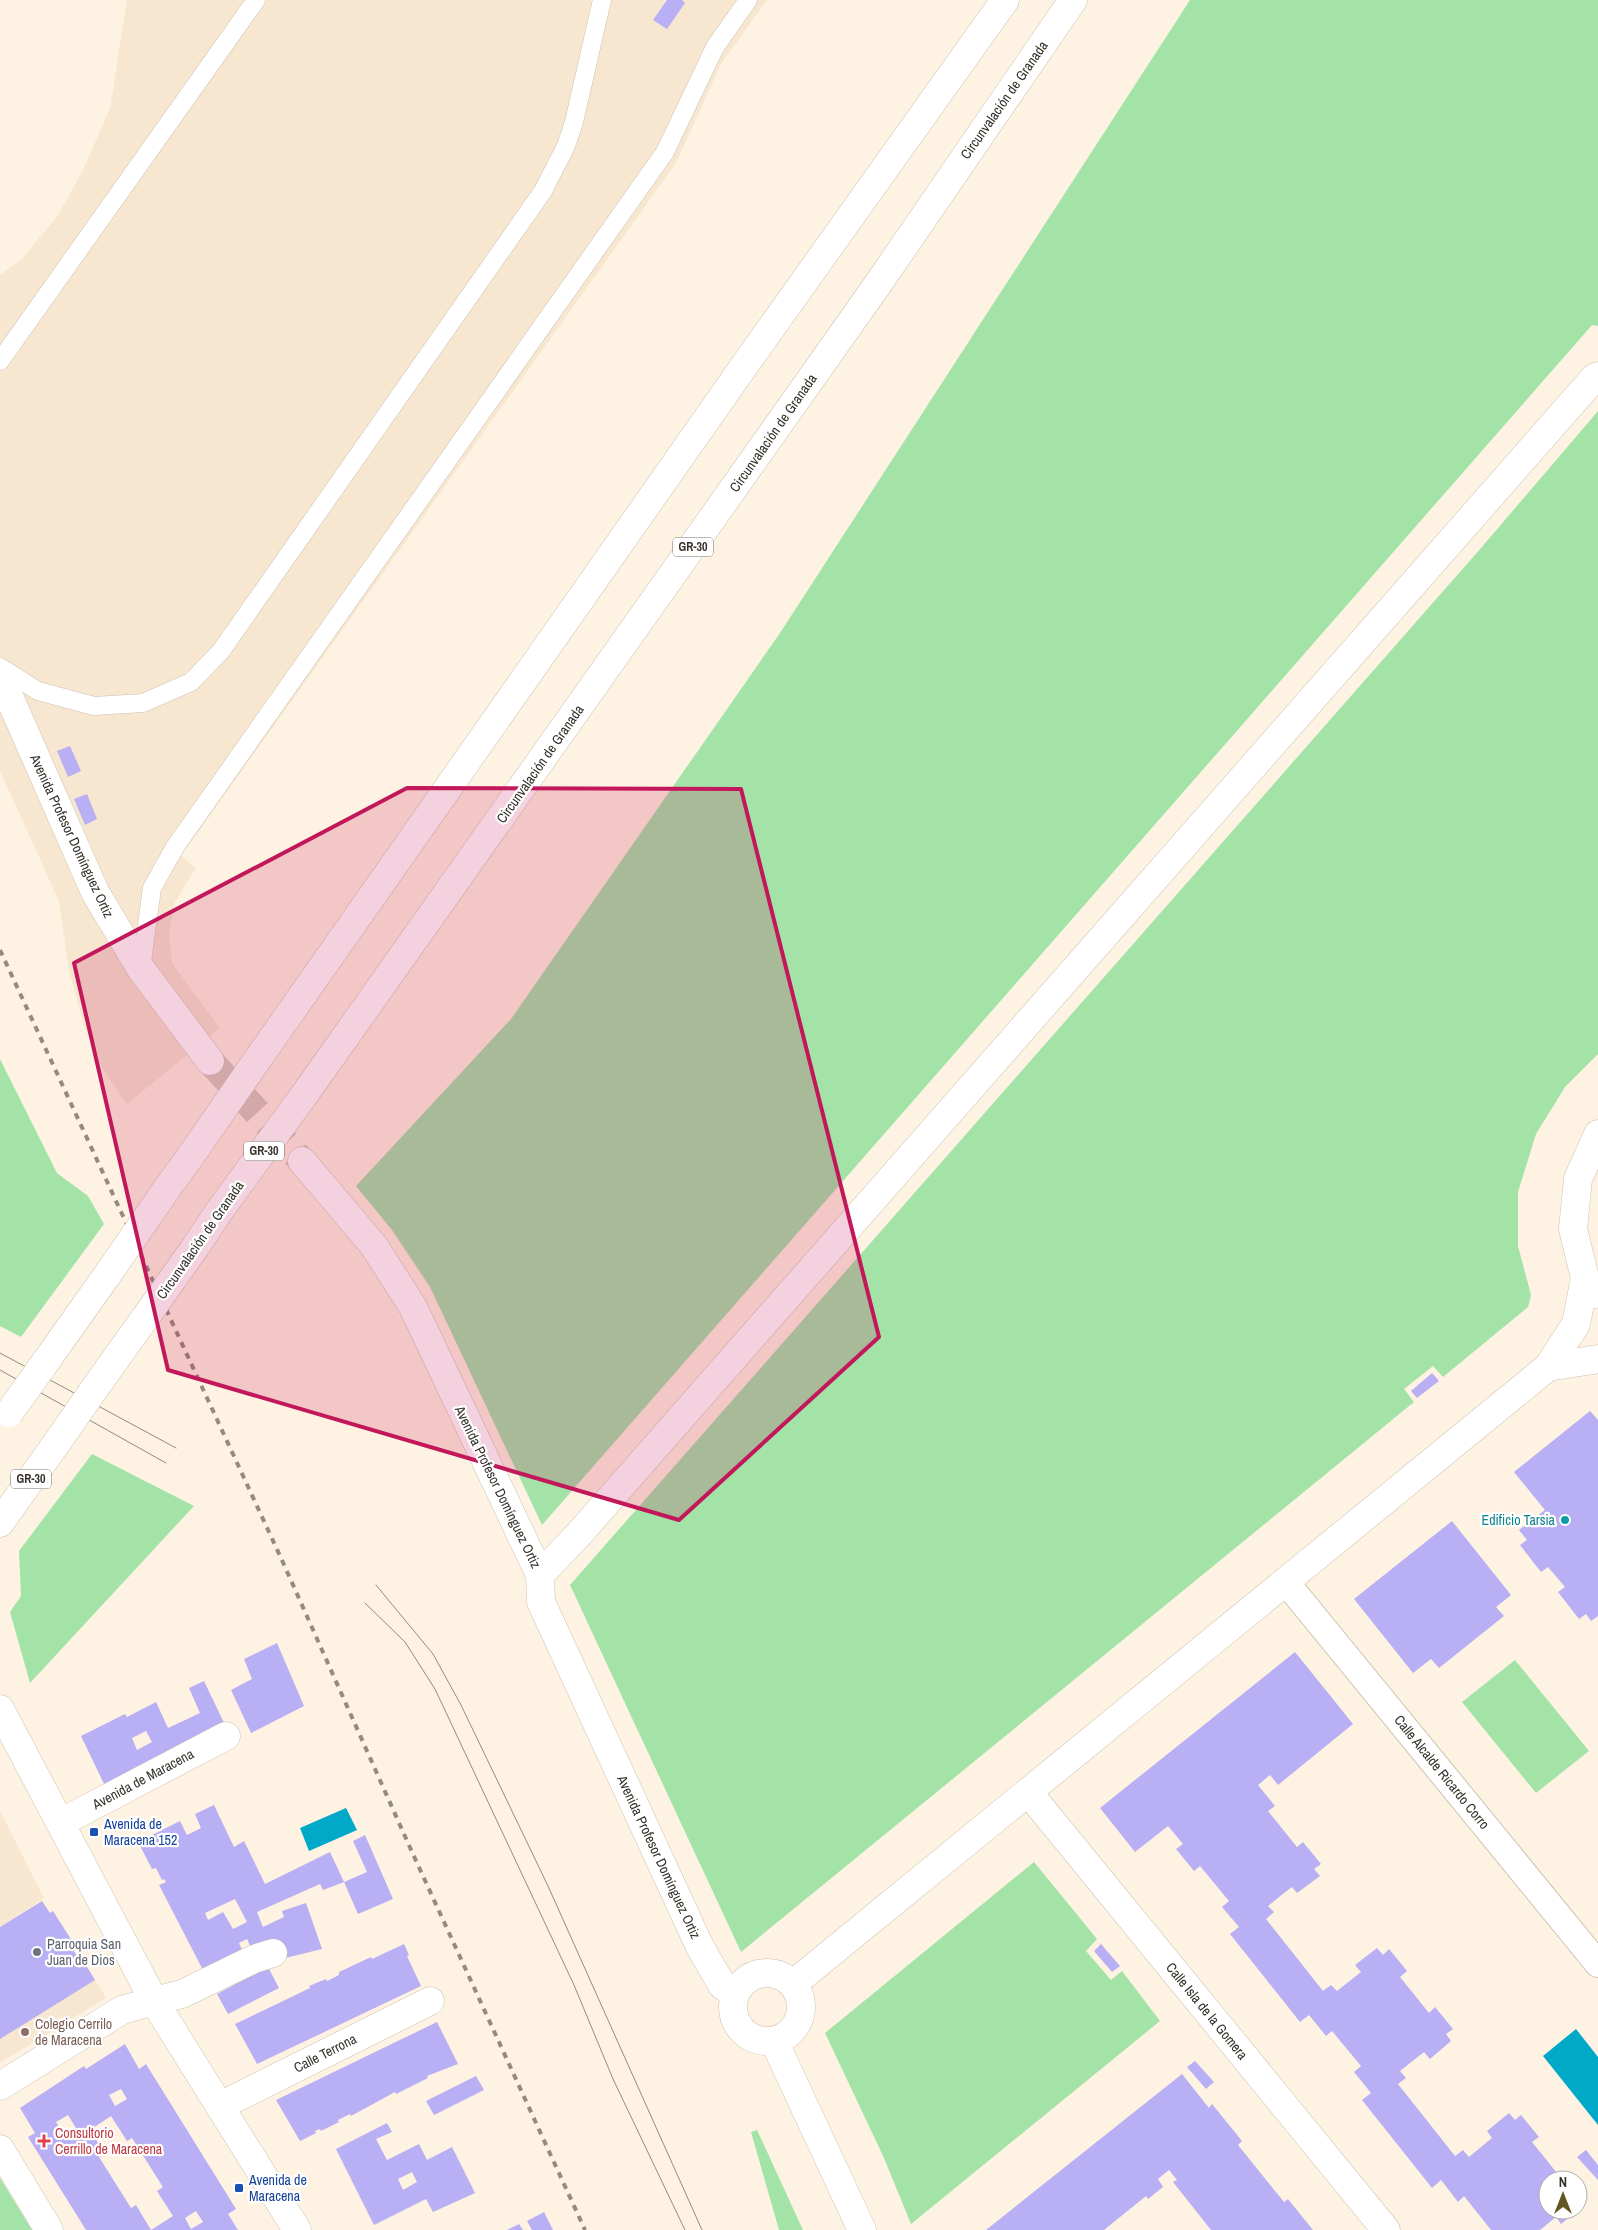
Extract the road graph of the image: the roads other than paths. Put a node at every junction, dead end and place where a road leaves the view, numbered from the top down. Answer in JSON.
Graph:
{"nodes":[{"id":1,"x":256,"y":0,"type":"edge"},
{"id":2,"x":602,"y":0,"type":"edge"},
{"id":3,"x":748,"y":0,"type":"edge"},
{"id":4,"x":1005,"y":0,"type":"edge"},
{"id":5,"x":1073,"y":0,"type":"edge"},
{"id":6,"x":0,"y":361,"type":"edge"},
{"id":7,"x":1598,"y":376,"type":"edge"},
{"id":8,"x":0,"y":667,"type":"edge"},
{"id":9,"x":0,"y":676,"type":"edge"},
{"id":10,"x":141,"y":970,"type":"junction"},
{"id":11,"x":210,"y":1061,"type":"tunnel mouth"},
{"id":12,"x":1598,"y":1134,"type":"edge"},
{"id":13,"x":302,"y":1161,"type":"tunnel mouth"},
{"id":14,"x":1585,"y":1278,"type":"junction"},
{"id":15,"x":1598,"y":1302,"type":"edge"},
{"id":16,"x":1598,"y":1360,"type":"edge"},
{"id":17,"x":1548,"y":1367,"type":"junction"},
{"id":18,"x":5,"y":1420,"type":"edge"},
{"id":19,"x":2,"y":1520,"type":"edge"},
{"id":20,"x":540,"y":1575,"type":"junction"},
{"id":21,"x":1285,"y":1581,"type":"junction"},
{"id":22,"x":0,"y":1709,"type":"edge"},
{"id":23,"x":226,"y":1736,"type":"dead end"},
{"id":24,"x":1028,"y":1792,"type":"junction"},
{"id":25,"x":60,"y":1822,"type":"junction"},
{"id":26,"x":273,"y":1953,"type":"dead end"},
{"id":27,"x":1598,"y":1964,"type":"edge"},
{"id":28,"x":793,"y":1984,"type":"junction"},
{"id":29,"x":735,"y":1994,"type":"junction"},
{"id":30,"x":154,"y":2001,"type":"junction"},
{"id":31,"x":430,"y":2001,"type":"dead end"},
{"id":32,"x":774,"y":2041,"type":"junction"},
{"id":33,"x":0,"y":2086,"type":"edge"},
{"id":34,"x":220,"y":2106,"type":"junction"},
{"id":35,"x":0,"y":2149,"type":"edge"},
{"id":36,"x":48,"y":2230,"type":"edge"},
{"id":37,"x":297,"y":2230,"type":"edge"},
{"id":38,"x":862,"y":2230,"type":"edge"},
{"id":39,"x":1386,"y":2230,"type":"edge"}],
"edges":[{"from":1,"to":6,"type":"lane"},
{"from":2,"to":8,"type":"lane"},
{"from":3,"to":10,"type":"lane"},
{"from":4,"to":18,"type":"main road","bridge":true},
{"from":5,"to":19,"type":"main road","name":"Circunvalación de Granada","number":"GR-30","bridge":true},
{"from":7,"to":20,"type":"main road"},
{"from":9,"to":10,"type":"main road","name":"Avenida Profesor Domínguez Ortiz"},
{"from":10,"to":11,"type":"main road","name":"Avenida Profesor Domínguez Ortiz"},
{"from":12,"to":14,"type":"main road"},
{"from":13,"to":20,"type":"main road","name":"Avenida Profesor Domínguez Ortiz"},
{"from":14,"to":15,"type":"main road"},
{"from":14,"to":17,"type":"main road"},
{"from":16,"to":17,"type":"main road"},
{"from":17,"to":21,"type":"main road"},
{"from":20,"to":29,"type":"main road","name":"Avenida Profesor Domínguez Ortiz"},
{"from":21,"to":24,"type":"main road"},
{"from":21,"to":27,"type":"street","name":"Calle Alcalde Ricardo Corro"},
{"from":22,"to":25,"type":"main road"},
{"from":23,"to":25,"type":"main road","name":"Avenida de Maracena"},
{"from":24,"to":28,"type":"main road"},
{"from":24,"to":39,"type":"main road","name":"Calle Isla de la Gomera"},
{"from":25,"to":30,"type":"main road"},
{"from":26,"to":30,"type":"main road"},
{"from":28,"to":29,"type":"main road"},
{"from":28,"to":32,"type":"main road"},
{"from":29,"to":32,"type":"main road"},
{"from":30,"to":33,"type":"main road"},
{"from":30,"to":34,"type":"main road"},
{"from":31,"to":34,"type":"main road","name":"Calle Terrona"},
{"from":32,"to":38,"type":"main road"},
{"from":34,"to":37,"type":"main road"},
{"from":35,"to":36,"type":"main road"}]}
